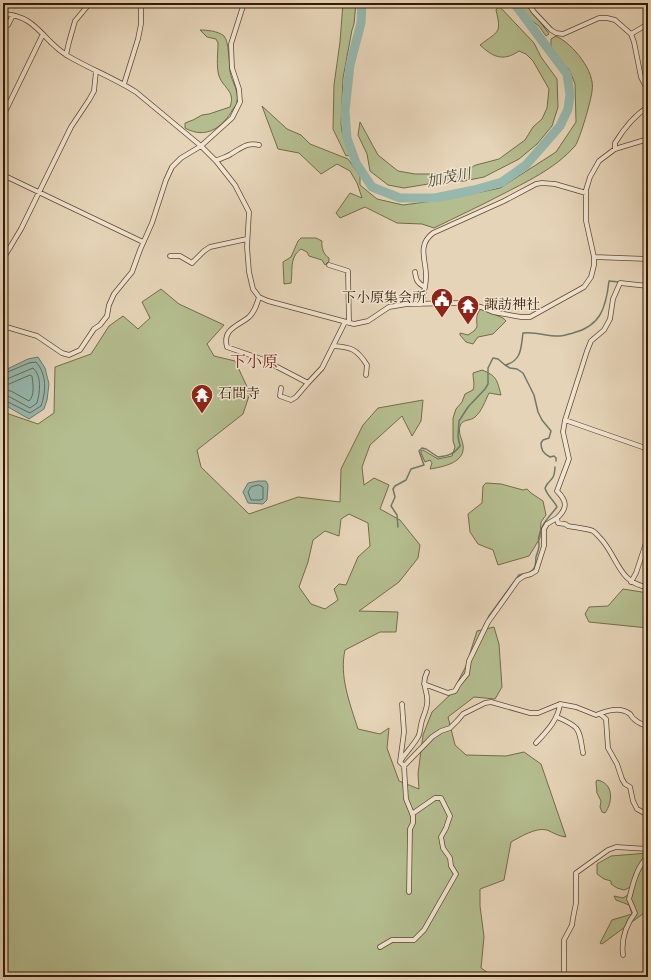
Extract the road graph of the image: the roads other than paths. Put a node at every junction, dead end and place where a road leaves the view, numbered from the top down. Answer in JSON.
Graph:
{"nodes":[{"id":1,"x":90,"y":3,"type":"edge"},
{"id":2,"x":141,"y":3,"type":"edge"},
{"id":3,"x":244,"y":3,"type":"edge"},
{"id":4,"x":528,"y":3,"type":"edge"},
{"id":5,"x":3,"y":14,"type":"edge"},
{"id":6,"x":13,"y":15,"type":"junction"},
{"id":7,"x":648,"y":24,"type":"edge"},
{"id":8,"x":3,"y":28,"type":"edge"},
{"id":9,"x":43,"y":34,"type":"junction"},
{"id":10,"x":631,"y":34,"type":"junction"},
{"id":11,"x":66,"y":55,"type":"junction"},
{"id":12,"x":96,"y":71,"type":"junction"},
{"id":13,"x":124,"y":84,"type":"junction"},
{"id":14,"x":648,"y":91,"type":"edge"},
{"id":15,"x":648,"y":107,"type":"edge"},
{"id":16,"x":3,"y":116,"type":"edge"},
{"id":17,"x":648,"y":139,"type":"edge"},
{"id":18,"x":259,"y":145,"type":"dead end"},
{"id":19,"x":201,"y":146,"type":"junction"},
{"id":20,"x":616,"y":149,"type":"junction"},
{"id":21,"x":216,"y":161,"type":"junction"},
{"id":22,"x":3,"y":175,"type":"edge"},
{"id":23,"x":39,"y":192,"type":"junction"},
{"id":24,"x":586,"y":193,"type":"junction"},
{"id":25,"x":247,"y":239,"type":"junction"},
{"id":26,"x":143,"y":242,"type":"junction"},
{"id":27,"x":170,"y":256,"type":"dead end"},
{"id":28,"x":594,"y":257,"type":"junction"},
{"id":29,"x":3,"y":259,"type":"edge"},
{"id":30,"x":648,"y":259,"type":"edge"},
{"id":31,"x":329,"y":265,"type":"dead end"},
{"id":32,"x":415,"y":272,"type":"dead end"},
{"id":33,"x":425,"y":286,"type":"junction"},
{"id":34,"x":648,"y":286,"type":"edge"},
{"id":35,"x":259,"y":297,"type":"junction"},
{"id":36,"x":421,"y":304,"type":"junction"},
{"id":37,"x":347,"y":322,"type":"junction"},
{"id":38,"x":3,"y":326,"type":"edge"},
{"id":39,"x":333,"y":346,"type":"junction"},
{"id":40,"x":366,"y":375,"type":"dead end"},
{"id":41,"x":308,"y":383,"type":"junction"},
{"id":42,"x":281,"y":388,"type":"dead end"},
{"id":43,"x":565,"y":420,"type":"junction"},
{"id":44,"x":648,"y":449,"type":"edge"},
{"id":45,"x":557,"y":518,"type":"junction"},
{"id":46,"x":648,"y":537,"type":"edge"},
{"id":47,"x":631,"y":582,"type":"junction"},
{"id":48,"x":648,"y":587,"type":"edge"},
{"id":49,"x":427,"y":672,"type":"dead end"},
{"id":50,"x":424,"y":684,"type":"junction"},
{"id":51,"x":402,"y":704,"type":"dead end"},
{"id":52,"x":560,"y":704,"type":"junction"},
{"id":53,"x":600,"y":714,"type":"junction"},
{"id":54,"x":557,"y":717,"type":"junction"},
{"id":55,"x":648,"y":726,"type":"edge"},
{"id":56,"x":536,"y":743,"type":"dead end"},
{"id":57,"x":583,"y":753,"type":"dead end"},
{"id":58,"x":402,"y":764,"type":"junction"},
{"id":59,"x":412,"y":814,"type":"junction"},
{"id":60,"x":648,"y":815,"type":"edge"},
{"id":61,"x":648,"y":849,"type":"edge"},
{"id":62,"x":648,"y":856,"type":"edge"},
{"id":63,"x":409,"y":892,"type":"dead end"},
{"id":64,"x":380,"y":947,"type":"dead end"},
{"id":65,"x":623,"y":955,"type":"dead end"},
{"id":66,"x":564,"y":977,"type":"edge"}],
"edges":[{"from":1,"to":11,"type":"street"},
{"from":2,"to":13,"type":"street"},
{"from":3,"to":19,"type":"street"},
{"from":4,"to":10,"type":"street"},
{"from":5,"to":6,"type":"street"},
{"from":6,"to":8,"type":"street"},
{"from":6,"to":9,"type":"street"},
{"from":7,"to":10,"type":"street"},
{"from":9,"to":11,"type":"street"},
{"from":9,"to":16,"type":"street"},
{"from":10,"to":14,"type":"street"},
{"from":11,"to":12,"type":"street"},
{"from":12,"to":13,"type":"street"},
{"from":12,"to":23,"type":"street"},
{"from":13,"to":19,"type":"street"},
{"from":15,"to":20,"type":"street"},
{"from":17,"to":20,"type":"street"},
{"from":18,"to":21,"type":"street"},
{"from":19,"to":21,"type":"street"},
{"from":19,"to":26,"type":"street"},
{"from":20,"to":24,"type":"street"},
{"from":21,"to":25,"type":"street"},
{"from":22,"to":23,"type":"street"},
{"from":23,"to":26,"type":"street"},
{"from":23,"to":29,"type":"street"},
{"from":24,"to":28,"type":"street"},
{"from":24,"to":33,"type":"street"},
{"from":25,"to":27,"type":"street"},
{"from":25,"to":35,"type":"street"},
{"from":26,"to":38,"type":"street"},
{"from":28,"to":30,"type":"street"},
{"from":28,"to":36,"type":"street"},
{"from":31,"to":37,"type":"street"},
{"from":32,"to":33,"type":"street"},
{"from":33,"to":36,"type":"street"},
{"from":34,"to":43,"type":"street"},
{"from":35,"to":37,"type":"street"},
{"from":35,"to":41,"type":"street"},
{"from":36,"to":37,"type":"street"},
{"from":37,"to":39,"type":"street"},
{"from":39,"to":40,"type":"street"},
{"from":39,"to":41,"type":"street"},
{"from":41,"to":42,"type":"street"},
{"from":43,"to":44,"type":"street"},
{"from":43,"to":45,"type":"street"},
{"from":45,"to":47,"type":"street"},
{"from":45,"to":50,"type":"street"},
{"from":46,"to":47,"type":"street"},
{"from":47,"to":48,"type":"street"},
{"from":49,"to":50,"type":"street"},
{"from":50,"to":58,"type":"street"},
{"from":51,"to":58,"type":"street"},
{"from":52,"to":53,"type":"street"},
{"from":52,"to":54,"type":"street"},
{"from":52,"to":58,"type":"street"},
{"from":53,"to":55,"type":"street"},
{"from":53,"to":60,"type":"street"},
{"from":54,"to":56,"type":"street"},
{"from":54,"to":57,"type":"street"},
{"from":58,"to":59,"type":"street"},
{"from":59,"to":63,"type":"street"},
{"from":59,"to":64,"type":"street"},
{"from":61,"to":66,"type":"street"},
{"from":62,"to":65,"type":"street"}]}
